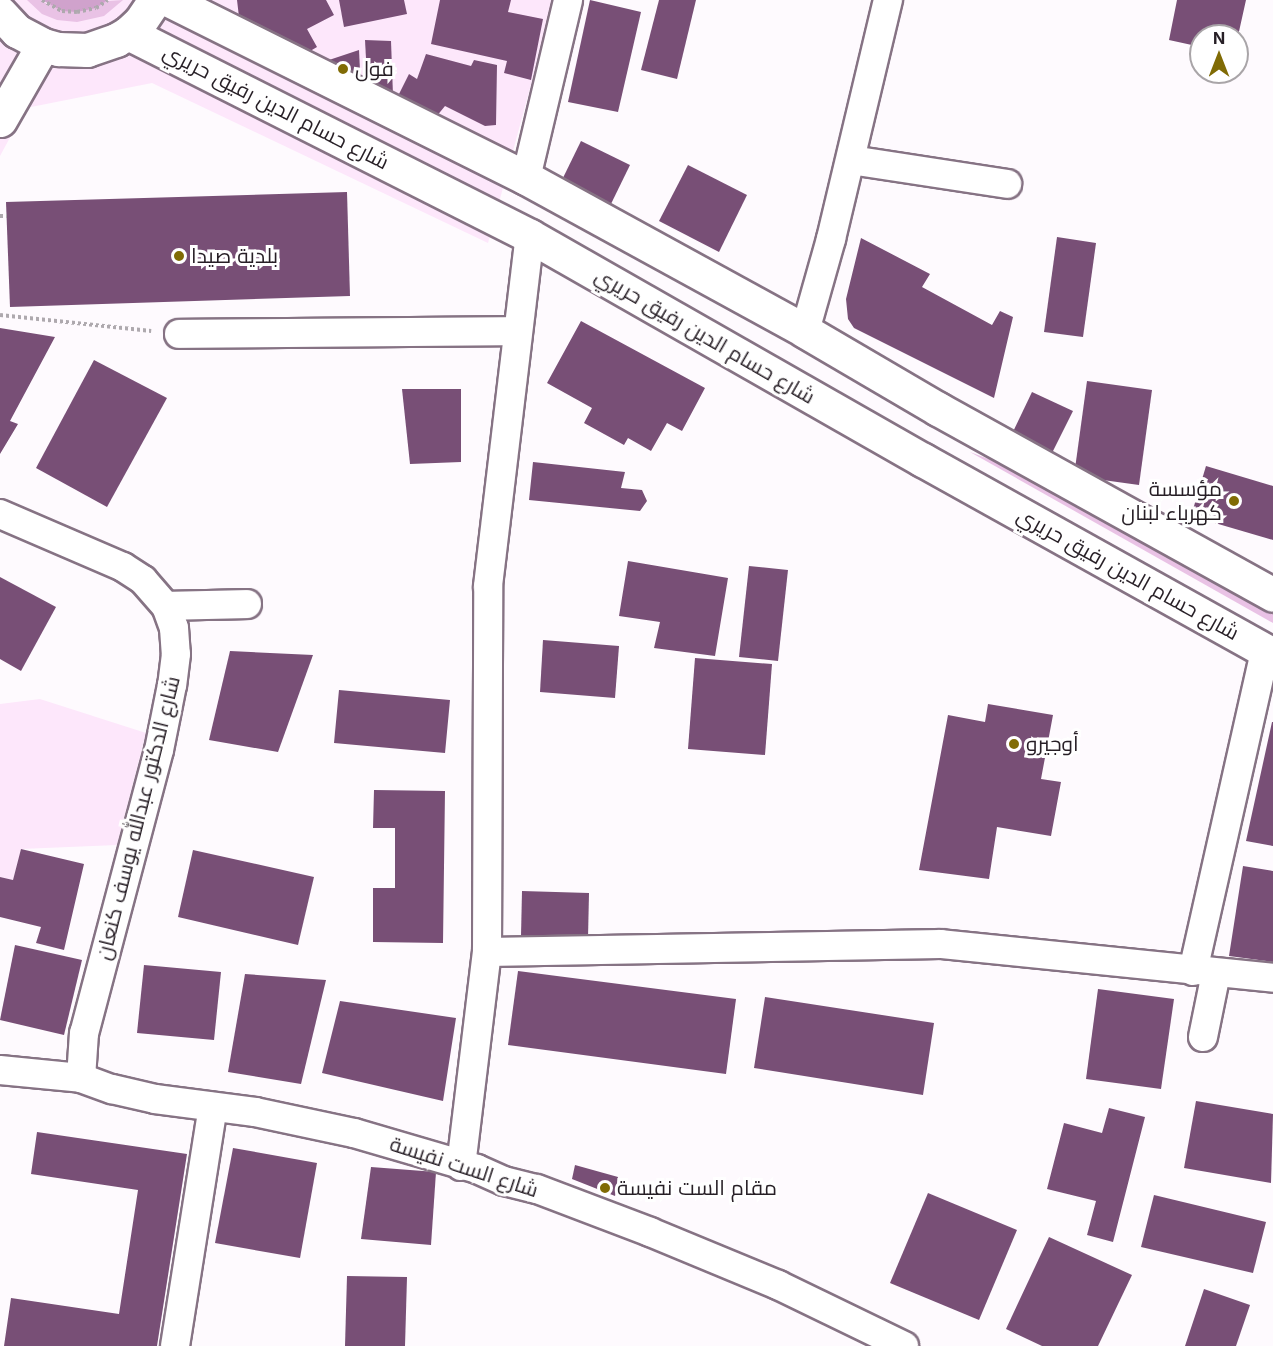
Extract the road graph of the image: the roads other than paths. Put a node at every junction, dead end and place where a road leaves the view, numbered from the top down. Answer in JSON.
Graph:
{"nodes":[{"id":1,"x":155,"y":0,"type":"edge"},
{"id":2,"x":169,"y":0,"type":"edge"},
{"id":3,"x":568,"y":0,"type":"edge"},
{"id":4,"x":888,"y":0,"type":"edge"},
{"id":5,"x":2,"y":22,"type":"edge"},
{"id":6,"x":128,"y":33,"type":"junction"},
{"id":7,"x":43,"y":45,"type":"junction"},
{"id":8,"x":0,"y":120,"type":"edge"},
{"id":9,"x":851,"y":160,"type":"junction"},
{"id":10,"x":525,"y":178,"type":"junction"},
{"id":11,"x":1007,"y":184,"type":"dead end"},
{"id":12,"x":531,"y":236,"type":"junction"},
{"id":13,"x":518,"y":331,"type":"junction"},
{"id":14,"x":805,"y":331,"type":"junction"},
{"id":15,"x":179,"y":334,"type":"road end"},
{"id":16,"x":938,"y":409,"type":"junction"},
{"id":17,"x":923,"y":460,"type":"junction"},
{"id":18,"x":0,"y":514,"type":"edge"},
{"id":19,"x":1273,"y":595,"type":"edge"},
{"id":20,"x":247,"y":604,"type":"dead end"},
{"id":21,"x":166,"y":606,"type":"junction"},
{"id":22,"x":1269,"y":653,"type":"edge"},
{"id":23,"x":487,"y":952,"type":"junction"},
{"id":24,"x":1205,"y":972,"type":"junction"},
{"id":25,"x":1273,"y":978,"type":"edge"},
{"id":26,"x":1203,"y":1037,"type":"dead end"},
{"id":27,"x":0,"y":1070,"type":"edge"},
{"id":28,"x":81,"y":1078,"type":"junction"},
{"id":29,"x":213,"y":1107,"type":"junction"},
{"id":30,"x":461,"y":1166,"type":"junction"},
{"id":31,"x":175,"y":1346,"type":"edge"},
{"id":32,"x":904,"y":1346,"type":"edge"}],
"edges":[{"from":1,"to":6,"type":"main road"},
{"from":2,"to":10,"type":"main road"},
{"from":3,"to":10,"type":"street"},
{"from":4,"to":9,"type":"street"},
{"from":5,"to":7,"type":"main road"},
{"from":6,"to":7,"type":"main road"},
{"from":6,"to":12,"type":"main road","name":"شارع حسام الدين رفيق حريري"},
{"from":7,"to":8,"type":"main road"},
{"from":9,"to":11,"type":"street"},
{"from":9,"to":14,"type":"street"},
{"from":10,"to":14,"type":"main road"},
{"from":12,"to":13,"type":"street"},
{"from":12,"to":17,"type":"main road","name":"شارع حسام الدين رفيق حريري"},
{"from":13,"to":15,"type":"street"},
{"from":13,"to":23,"type":"street"},
{"from":14,"to":16,"type":"main road"},
{"from":16,"to":17,"type":"main road"},
{"from":16,"to":19,"type":"main road"},
{"from":17,"to":22,"type":"main road","name":"شارع حسام الدين رفيق حريري"},
{"from":18,"to":21,"type":"street","name":"شارع الدكتور عبدالله يوسف كنعان"},
{"from":20,"to":21,"type":"street"},
{"from":21,"to":28,"type":"street","name":"شارع الدكتور عبدالله يوسف كنعان"},
{"from":22,"to":24,"type":"street"},
{"from":23,"to":24,"type":"street"},
{"from":23,"to":30,"type":"street"},
{"from":24,"to":25,"type":"street"},
{"from":24,"to":26,"type":"street"},
{"from":27,"to":28,"type":"street","name":"شارع الست نفيسة"},
{"from":28,"to":29,"type":"street","name":"شارع الست نفيسة"},
{"from":29,"to":30,"type":"street","name":"شارع الست نفيسة"},
{"from":29,"to":31,"type":"street"},
{"from":30,"to":32,"type":"street","name":"شارع الست نفيسة"}]}
